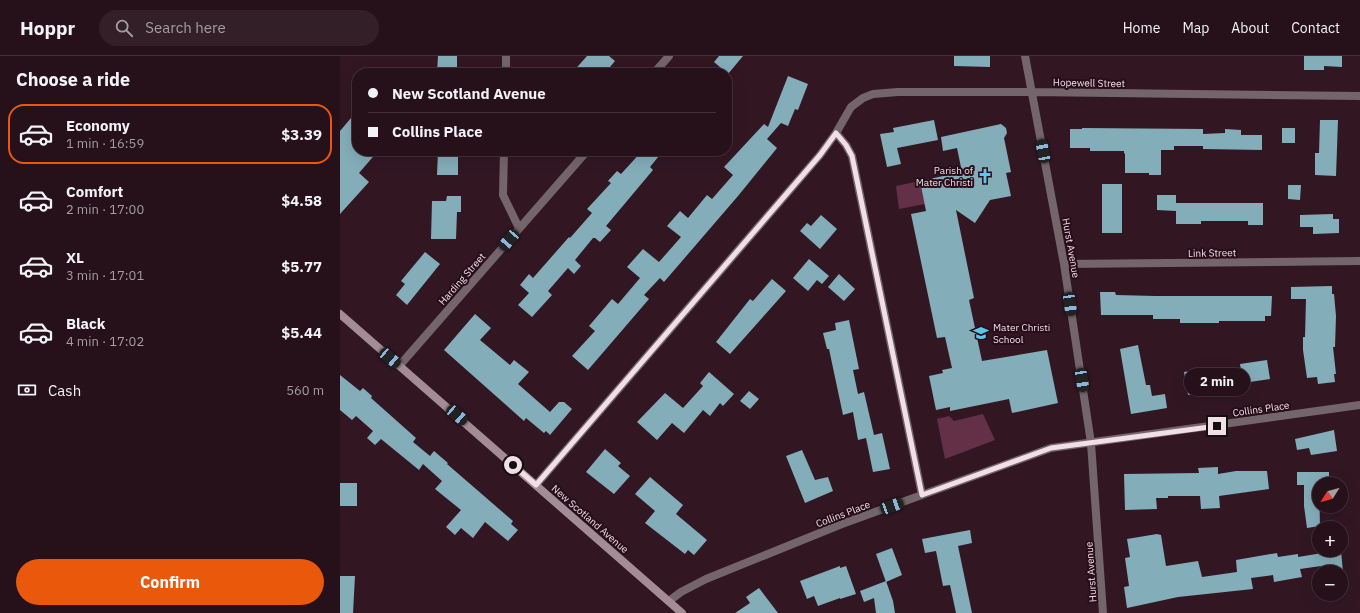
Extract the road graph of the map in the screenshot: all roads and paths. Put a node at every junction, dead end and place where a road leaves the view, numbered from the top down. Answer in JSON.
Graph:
{"nodes":[{"id":1,"x":506,"y":56,"type":"edge"},
{"id":2,"x":669,"y":56,"type":"edge"},
{"id":3,"x":1025,"y":56,"type":"edge"},
{"id":4,"x":506,"y":68,"type":"edge"},
{"id":5,"x":658,"y":68,"type":"edge"},
{"id":6,"x":1032,"y":92,"type":"junction"},
{"id":7,"x":1360,"y":96,"type":"edge"},
{"id":8,"x":836,"y":133,"type":"junction"},
{"id":9,"x":504,"y":156,"type":"edge"},
{"id":10,"x":583,"y":156,"type":"edge"},
{"id":11,"x":520,"y":228,"type":"junction"},
{"id":12,"x":1360,"y":261,"type":"edge"},
{"id":13,"x":1064,"y":264,"type":"junction"},
{"id":14,"x":340,"y":314,"type":"edge"},
{"id":15,"x":400,"y":366,"type":"junction"},
{"id":16,"x":1360,"y":405,"type":"edge"},
{"id":17,"x":1091,"y":443,"type":"junction"},
{"id":18,"x":536,"y":485,"type":"junction"},
{"id":19,"x":922,"y":495,"type":"junction"},
{"id":20,"x":669,"y":601,"type":"junction"},
{"id":21,"x":682,"y":613,"type":"edge"},
{"id":22,"x":1103,"y":613,"type":"edge"}],
"edges":[{"from":1,"to":4,"type":"street"},
{"from":2,"to":5,"type":"street"},
{"from":3,"to":6,"type":"street","name":"Hurst Avenue"},
{"from":6,"to":7,"type":"street","name":"Hopewell Street"},
{"from":6,"to":8,"type":"street","name":"Hopewell Street"},
{"from":6,"to":13,"type":"street","name":"Hurst Avenue"},
{"from":8,"to":18,"type":"street","name":"Hopewell Street"},
{"from":8,"to":19,"type":"street"},
{"from":9,"to":11,"type":"street"},
{"from":10,"to":11,"type":"street","name":"Harding Street"},
{"from":11,"to":15,"type":"street","name":"Harding Street"},
{"from":12,"to":13,"type":"street","name":"Link Street"},
{"from":13,"to":17,"type":"street","name":"Hurst Avenue"},
{"from":14,"to":15,"type":"street","name":"New Scotland Avenue"},
{"from":15,"to":18,"type":"street","name":"New Scotland Avenue"},
{"from":16,"to":17,"type":"street","name":"Collins Place"},
{"from":17,"to":19,"type":"street","name":"Collins Place"},
{"from":17,"to":22,"type":"street","name":"Hurst Avenue"},
{"from":18,"to":20,"type":"street","name":"New Scotland Avenue"},
{"from":19,"to":20,"type":"street","name":"Collins Place"},
{"from":20,"to":21,"type":"street","name":"New Scotland Avenue"}]}
